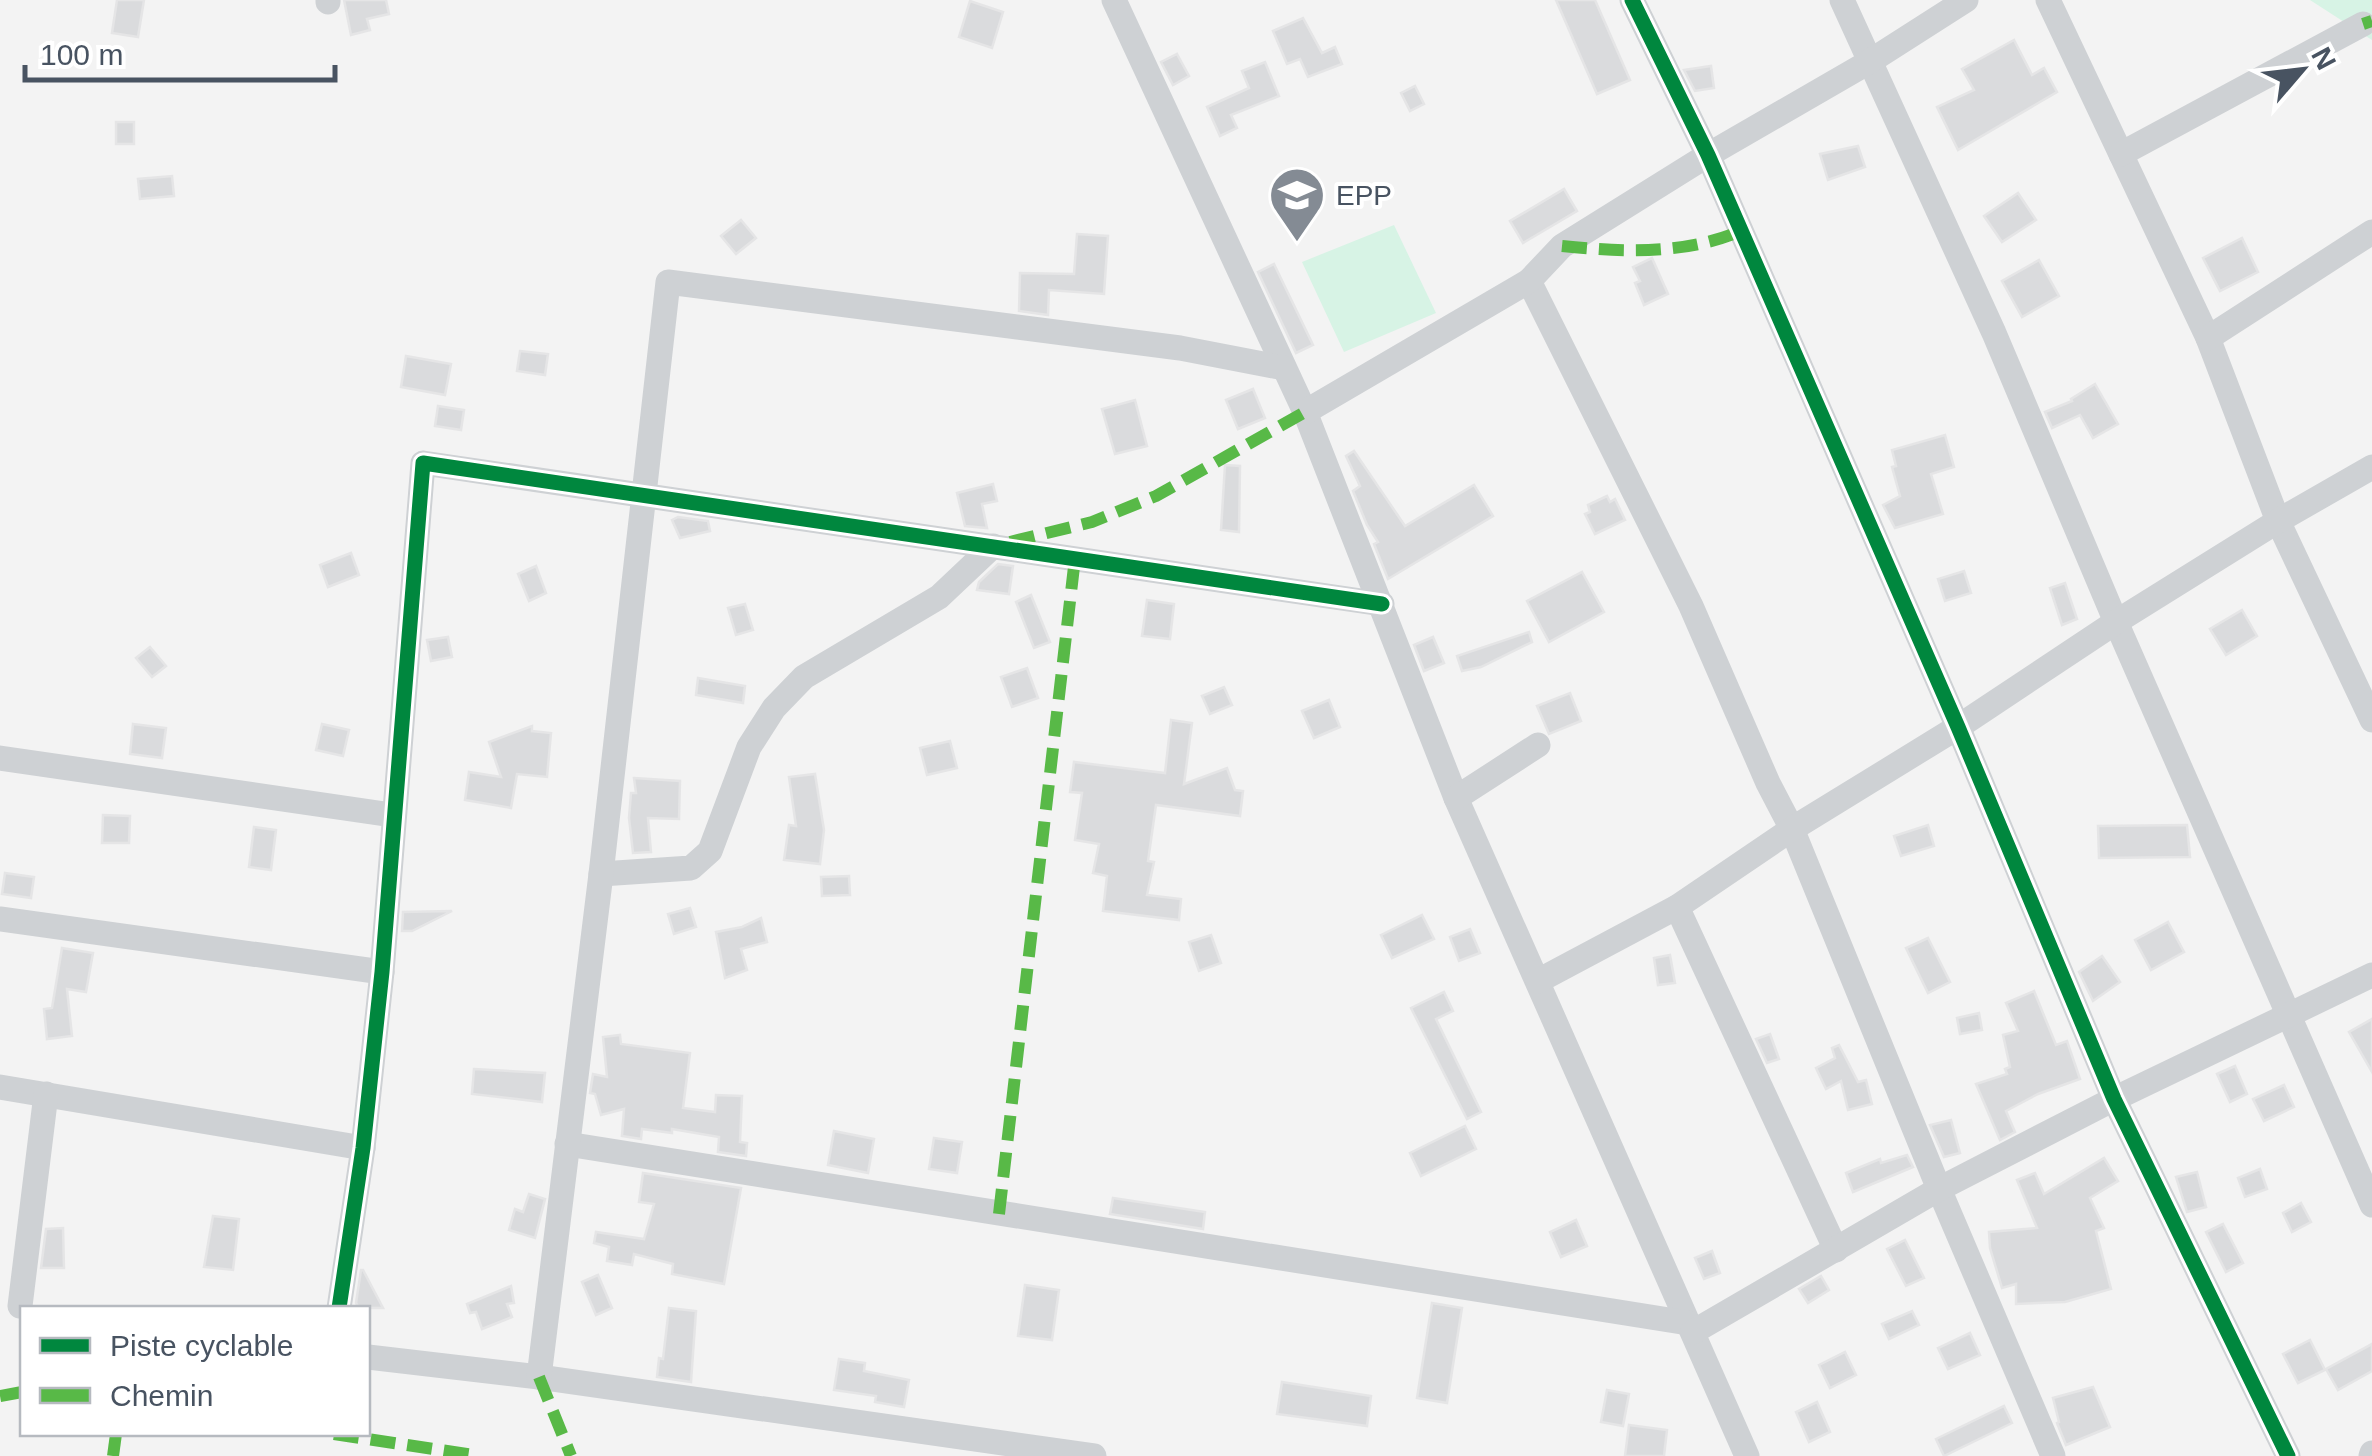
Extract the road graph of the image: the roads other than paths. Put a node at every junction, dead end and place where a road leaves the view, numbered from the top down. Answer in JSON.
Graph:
{"nodes":[{"id":1,"x":1114,"y":0,"type":"edge"},
{"id":2,"x":1632,"y":0,"type":"edge"},
{"id":3,"x":1842,"y":0,"type":"edge"},
{"id":4,"x":1966,"y":0,"type":"edge"},
{"id":5,"x":2048,"y":0,"type":"edge"},
{"id":6,"x":2362,"y":24,"type":"dead end"},
{"id":7,"x":1870,"y":62,"type":"junction"},
{"id":8,"x":2121,"y":154,"type":"junction"},
{"id":9,"x":1708,"y":155,"type":"junction"},
{"id":10,"x":2372,"y":232,"type":"edge"},
{"id":11,"x":1528,"y":281,"type":"junction"},
{"id":12,"x":2208,"y":338,"type":"junction"},
{"id":13,"x":1284,"y":368,"type":"junction"},
{"id":14,"x":1305,"y":412,"type":"junction"},
{"id":15,"x":2372,"y":467,"type":"edge"},
{"id":16,"x":642,"y":492,"type":"junction"},
{"id":17,"x":2278,"y":521,"type":"junction"},
{"id":18,"x":994,"y":546,"type":"junction"},
{"id":19,"x":1382,"y":604,"type":"junction"},
{"id":20,"x":2116,"y":622,"type":"junction"},
{"id":21,"x":2372,"y":720,"type":"edge"},
{"id":22,"x":1958,"y":727,"type":"junction"},
{"id":23,"x":1538,"y":745,"type":"dead end"},
{"id":24,"x":0,"y":758,"type":"edge"},
{"id":25,"x":1456,"y":798,"type":"junction"},
{"id":26,"x":392,"y":815,"type":"junction"},
{"id":27,"x":1792,"y":828,"type":"junction"},
{"id":28,"x":600,"y":874,"type":"junction"},
{"id":29,"x":1677,"y":907,"type":"junction"},
{"id":30,"x":0,"y":919,"type":"edge"},
{"id":31,"x":382,"y":972,"type":"junction"},
{"id":32,"x":2372,"y":974,"type":"edge"},
{"id":33,"x":1538,"y":981,"type":"junction"},
{"id":34,"x":2288,"y":1015,"type":"junction"},
{"id":35,"x":0,"y":1086,"type":"edge"},
{"id":36,"x":46,"y":1094,"type":"junction"},
{"id":37,"x":2114,"y":1098,"type":"junction"},
{"id":38,"x":567,"y":1144,"type":"junction"},
{"id":39,"x":363,"y":1148,"type":"junction"},
{"id":40,"x":1939,"y":1189,"type":"junction"},
{"id":41,"x":2372,"y":1205,"type":"edge"},
{"id":42,"x":1836,"y":1250,"type":"junction"},
{"id":43,"x":19,"y":1306,"type":"edge"},
{"id":44,"x":339,"y":1306,"type":"edge"},
{"id":45,"x":1690,"y":1328,"type":"junction"},
{"id":46,"x":370,"y":1357,"type":"edge"},
{"id":47,"x":538,"y":1378,"type":"junction"},
{"id":48,"x":1094,"y":1456,"type":"edge"},
{"id":49,"x":1747,"y":1456,"type":"edge"},
{"id":50,"x":2053,"y":1456,"type":"edge"},
{"id":51,"x":2288,"y":1456,"type":"edge"}],
"edges":[{"from":1,"to":13,"type":"street"},
{"from":2,"to":9,"type":"street"},
{"from":3,"to":7,"type":"street"},
{"from":4,"to":7,"type":"street"},
{"from":5,"to":8,"type":"street"},
{"from":6,"to":8,"type":"street"},
{"from":7,"to":9,"type":"street"},
{"from":7,"to":20,"type":"street"},
{"from":8,"to":12,"type":"street"},
{"from":9,"to":11,"type":"street"},
{"from":9,"to":22,"type":"street"},
{"from":10,"to":12,"type":"street"},
{"from":11,"to":14,"type":"street"},
{"from":11,"to":27,"type":"street"},
{"from":12,"to":17,"type":"street"},
{"from":13,"to":14,"type":"street"},
{"from":13,"to":16,"type":"street"},
{"from":14,"to":19,"type":"street"},
{"from":15,"to":17,"type":"street"},
{"from":16,"to":18,"type":"street"},
{"from":16,"to":26,"type":"street"},
{"from":16,"to":28,"type":"street"},
{"from":17,"to":20,"type":"street"},
{"from":17,"to":21,"type":"street"},
{"from":18,"to":19,"type":"street"},
{"from":18,"to":28,"type":"street"},
{"from":19,"to":25,"type":"street"},
{"from":20,"to":22,"type":"street"},
{"from":20,"to":34,"type":"street"},
{"from":22,"to":27,"type":"street"},
{"from":22,"to":37,"type":"street"},
{"from":23,"to":25,"type":"street"},
{"from":24,"to":26,"type":"street"},
{"from":25,"to":33,"type":"street"},
{"from":26,"to":31,"type":"street"},
{"from":27,"to":29,"type":"street"},
{"from":27,"to":40,"type":"street"},
{"from":28,"to":38,"type":"street"},
{"from":29,"to":33,"type":"street"},
{"from":29,"to":42,"type":"street"},
{"from":30,"to":31,"type":"street"},
{"from":31,"to":39,"type":"street"},
{"from":32,"to":34,"type":"street"},
{"from":33,"to":45,"type":"street"},
{"from":34,"to":37,"type":"street"},
{"from":34,"to":41,"type":"street"},
{"from":35,"to":36,"type":"street"},
{"from":36,"to":39,"type":"street"},
{"from":36,"to":43,"type":"street"},
{"from":37,"to":40,"type":"street"},
{"from":37,"to":51,"type":"street"},
{"from":38,"to":45,"type":"street"},
{"from":38,"to":47,"type":"street"},
{"from":39,"to":44,"type":"street"},
{"from":40,"to":42,"type":"street"},
{"from":40,"to":50,"type":"street"},
{"from":42,"to":45,"type":"street"},
{"from":45,"to":49,"type":"street"},
{"from":46,"to":47,"type":"street"},
{"from":47,"to":48,"type":"street"}]}
